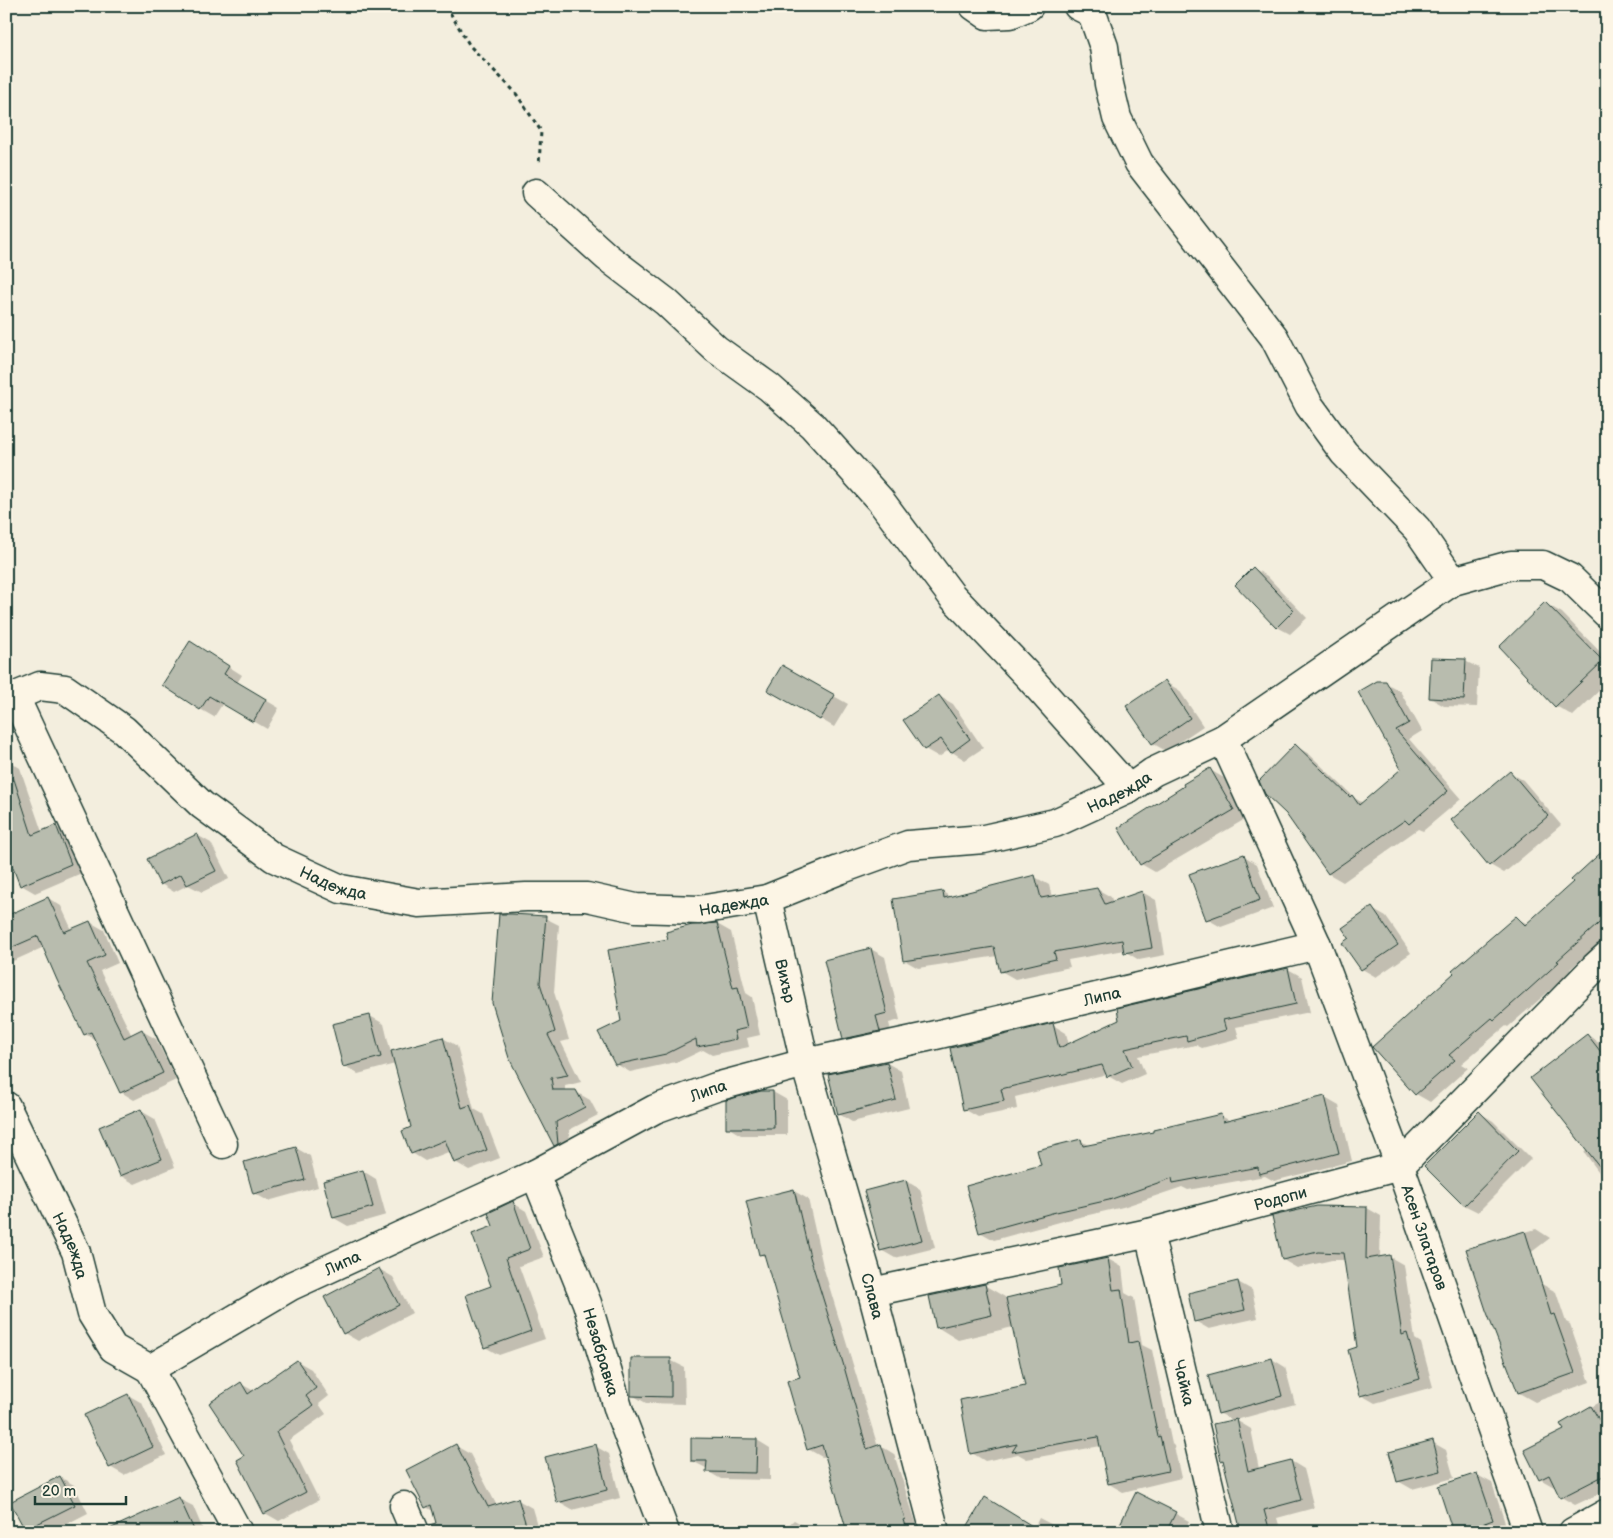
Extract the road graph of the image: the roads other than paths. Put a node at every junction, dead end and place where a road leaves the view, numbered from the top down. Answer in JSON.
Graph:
{"nodes":[{"id":1,"x":974,"y":6,"type":"edge"},
{"id":2,"x":1029,"y":6,"type":"edge"},
{"id":3,"x":1078,"y":6,"type":"edge"},
{"id":4,"x":536,"y":193,"type":"road end"},
{"id":5,"x":1453,"y":581,"type":"junction"},
{"id":6,"x":1607,"y":614,"type":"edge"},
{"id":7,"x":11,"y":699,"type":"edge"},
{"id":8,"x":1222,"y":739,"type":"junction"},
{"id":9,"x":1129,"y":788,"type":"junction"},
{"id":10,"x":767,"y":899,"type":"junction"},
{"id":11,"x":1317,"y":945,"type":"junction"},
{"id":12,"x":1603,"y":969,"type":"edge"},
{"id":13,"x":805,"y":1063,"type":"junction"},
{"id":14,"x":6,"y":1106,"type":"edge"},
{"id":15,"x":223,"y":1144,"type":"dead end"},
{"id":16,"x":1400,"y":1166,"type":"junction"},
{"id":17,"x":535,"y":1174,"type":"junction"},
{"id":18,"x":1149,"y":1233,"type":"junction"},
{"id":19,"x":872,"y":1292,"type":"junction"},
{"id":20,"x":150,"y":1369,"type":"junction"},
{"id":21,"x":404,"y":1506,"type":"dead end"},
{"id":22,"x":1607,"y":1513,"type":"edge"},
{"id":23,"x":238,"y":1532,"type":"edge"},
{"id":24,"x":415,"y":1532,"type":"edge"},
{"id":25,"x":665,"y":1532,"type":"edge"},
{"id":26,"x":935,"y":1532,"type":"edge"},
{"id":27,"x":1220,"y":1532,"type":"edge"},
{"id":28,"x":1528,"y":1532,"type":"edge"},
{"id":29,"x":1573,"y":1532,"type":"edge"}],
"edges":[{"from":1,"to":2,"type":"street"},
{"from":3,"to":5,"type":"street"},
{"from":4,"to":9,"type":"street"},
{"from":5,"to":6,"type":"street","name":"Надежда"},
{"from":5,"to":8,"type":"street","name":"Надежда"},
{"from":7,"to":10,"type":"street","name":"Надежда"},
{"from":7,"to":15,"type":"street"},
{"from":8,"to":9,"type":"street","name":"Надежда"},
{"from":8,"to":11,"type":"street","name":"Асен Златаров"},
{"from":9,"to":10,"type":"street","name":"Надежда"},
{"from":10,"to":13,"type":"street","name":"Вихър"},
{"from":11,"to":13,"type":"street","name":"Липа"},
{"from":11,"to":16,"type":"street","name":"Асен Златаров"},
{"from":12,"to":16,"type":"street"},
{"from":13,"to":17,"type":"street","name":"Липа"},
{"from":13,"to":19,"type":"street","name":"Слава"},
{"from":14,"to":20,"type":"street","name":"Надежда"},
{"from":16,"to":18,"type":"street","name":"Родопи"},
{"from":16,"to":28,"type":"street","name":"Асен Златаров"},
{"from":17,"to":20,"type":"street","name":"Липа"},
{"from":17,"to":25,"type":"street","name":"Незабравка"},
{"from":18,"to":19,"type":"street","name":"Родопи"},
{"from":18,"to":27,"type":"street","name":"Чайка"},
{"from":19,"to":26,"type":"street","name":"Слава"},
{"from":20,"to":23,"type":"street"},
{"from":21,"to":24,"type":"street"},
{"from":22,"to":29,"type":"street"}]}
